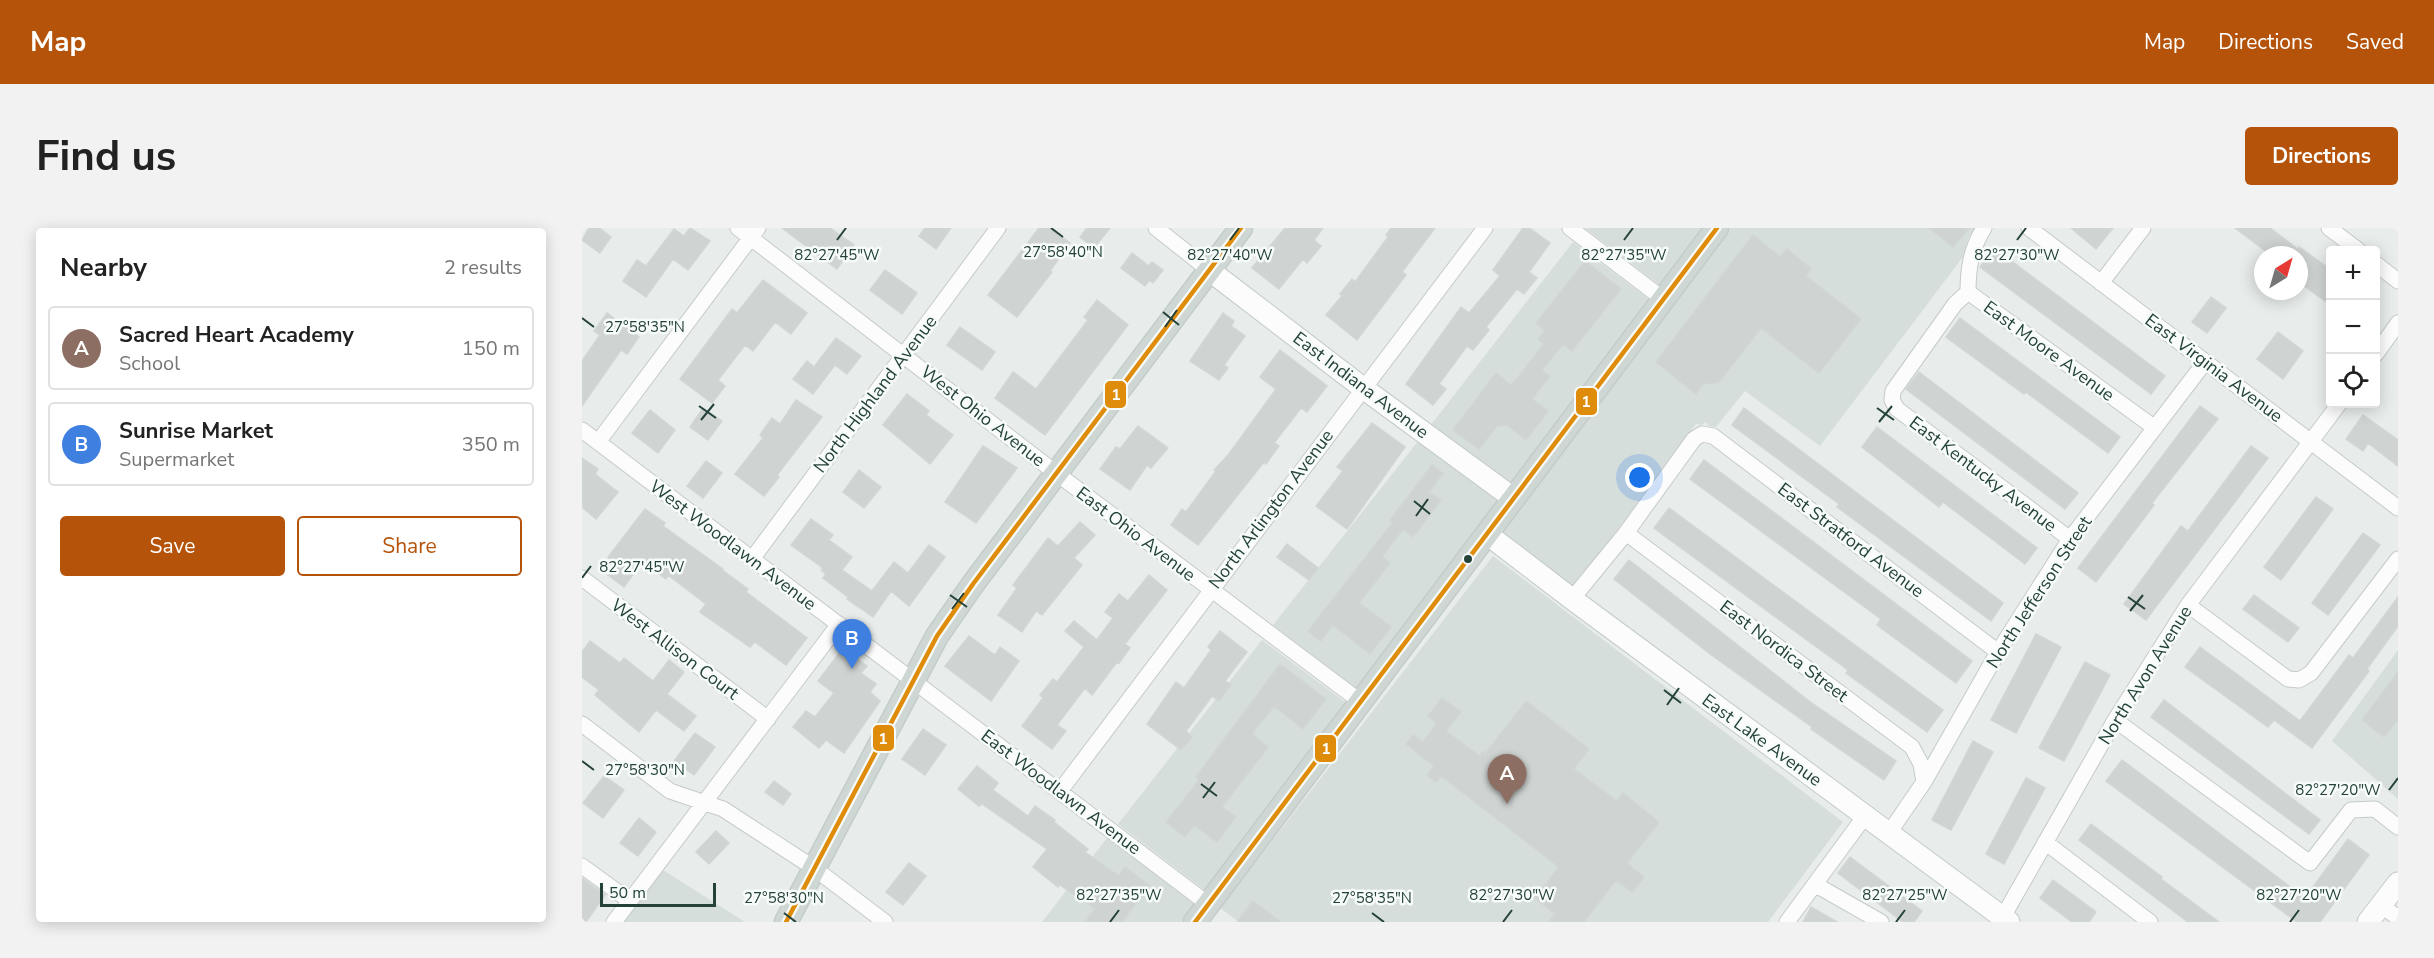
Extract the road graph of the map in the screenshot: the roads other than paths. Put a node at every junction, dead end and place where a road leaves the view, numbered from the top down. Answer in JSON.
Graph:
{"nodes":[{"id":1,"x":998,"y":228,"type":"edge"},
{"id":2,"x":1156,"y":228,"type":"edge"},
{"id":3,"x":1241,"y":228,"type":"edge"},
{"id":4,"x":1485,"y":228,"type":"edge"},
{"id":5,"x":1570,"y":228,"type":"edge"},
{"id":6,"x":1717,"y":228,"type":"edge"},
{"id":7,"x":1984,"y":228,"type":"edge"},
{"id":8,"x":2029,"y":228,"type":"edge"},
{"id":9,"x":2143,"y":228,"type":"edge"},
{"id":10,"x":2329,"y":228,"type":"edge"},
{"id":11,"x":749,"y":231,"type":"edge"},
{"id":12,"x":2353,"y":246,"type":"edge"},
{"id":13,"x":2380,"y":267,"type":"edge"},
{"id":14,"x":1209,"y":270,"type":"junction"},
{"id":15,"x":2398,"y":281,"type":"edge"},
{"id":16,"x":2101,"y":283,"type":"junction"},
{"id":17,"x":1968,"y":292,"type":"junction"},
{"id":18,"x":1663,"y":299,"type":"junction"},
{"id":19,"x":2398,"y":323,"type":"edge"},
{"id":20,"x":2380,"y":348,"type":"edge"},
{"id":21,"x":904,"y":356,"type":"junction"},
{"id":22,"x":2205,"y":362,"type":"junction"},
{"id":23,"x":1363,"y":388,"type":"junction"},
{"id":24,"x":2336,"y":408,"type":"edge"},
{"id":25,"x":2155,"y":428,"type":"junction"},
{"id":26,"x":582,"y":430,"type":"edge"},
{"id":27,"x":2311,"y":441,"type":"junction"},
{"id":28,"x":598,"y":442,"type":"junction"},
{"id":29,"x":1056,"y":473,"type":"junction"},
{"id":30,"x":1514,"y":498,"type":"junction"},
{"id":31,"x":2398,"y":508,"type":"edge"},
{"id":32,"x":1626,"y":533,"type":"junction"},
{"id":33,"x":1487,"y":534,"type":"junction"},
{"id":34,"x":2070,"y":539,"type":"junction"},
{"id":35,"x":752,"y":559,"type":"junction"},
{"id":36,"x":2398,"y":559,"type":"edge"},
{"id":37,"x":582,"y":578,"type":"edge"},
{"id":38,"x":1211,"y":589,"type":"junction"},
{"id":39,"x":1572,"y":599,"type":"junction"},
{"id":40,"x":2188,"y":605,"type":"junction"},
{"id":41,"x":839,"y":624,"type":"junction"},
{"id":42,"x":1998,"y":652,"type":"junction"},
{"id":43,"x":913,"y":681,"type":"junction"},
{"id":44,"x":1361,"y":702,"type":"junction"},
{"id":45,"x":768,"y":719,"type":"junction"},
{"id":46,"x":2115,"y":720,"type":"junction"},
{"id":47,"x":582,"y":724,"type":"edge"},
{"id":48,"x":1924,"y":782,"type":"junction"},
{"id":49,"x":1059,"y":791,"type":"junction"},
{"id":50,"x":705,"y":802,"type":"junction"},
{"id":51,"x":1865,"y":816,"type":"junction"},
{"id":52,"x":2398,"y":827,"type":"edge"},
{"id":53,"x":1888,"y":833,"type":"junction"},
{"id":54,"x":2045,"y":842,"type":"junction"},
{"id":55,"x":582,"y":866,"type":"edge"},
{"id":56,"x":814,"y":868,"type":"junction"},
{"id":57,"x":2398,"y":883,"type":"edge"},
{"id":58,"x":1816,"y":885,"type":"junction"},
{"id":59,"x":630,"y":901,"type":"junction"},
{"id":60,"x":1208,"y":904,"type":"junction"},
{"id":61,"x":2381,"y":905,"type":"junction"},
{"id":62,"x":2398,"y":918,"type":"edge"},
{"id":63,"x":2004,"y":920,"type":"edge"},
{"id":64,"x":614,"y":922,"type":"edge"},
{"id":65,"x":786,"y":922,"type":"edge"},
{"id":66,"x":885,"y":922,"type":"edge"},
{"id":67,"x":1195,"y":922,"type":"edge"},
{"id":68,"x":1787,"y":922,"type":"edge"},
{"id":69,"x":1881,"y":922,"type":"edge"},
{"id":70,"x":2150,"y":922,"type":"edge"},
{"id":71,"x":2368,"y":922,"type":"edge"}],
"edges":[{"from":1,"to":21,"type":"street","name":"North Highland Avenue"},
{"from":2,"to":14,"type":"street"},
{"from":3,"to":14,"type":"main road"},
{"from":4,"to":23,"type":"street","name":"North Arlington Avenue"},
{"from":5,"to":18,"type":"street"},
{"from":6,"to":18,"type":"main road"},
{"from":7,"to":17,"type":"street","name":"East Moore Avenue"},
{"from":8,"to":16,"type":"street","name":"East Virginia Avenue"},
{"from":9,"to":16,"type":"street"},
{"from":10,"to":12,"type":"street"},
{"from":11,"to":21,"type":"street","name":"West Ohio Avenue"},
{"from":11,"to":28,"type":"street"},
{"from":13,"to":15,"type":"street"},
{"from":14,"to":23,"type":"street","name":"East Indiana Avenue"},
{"from":14,"to":29,"type":"main road"},
{"from":16,"to":22,"type":"street","name":"East Virginia Avenue"},
{"from":17,"to":25,"type":"street","name":"East Moore Avenue"},
{"from":17,"to":34,"type":"street","name":"East Kentucky Avenue"},
{"from":18,"to":30,"type":"main road"},
{"from":19,"to":20,"type":"street"},
{"from":21,"to":29,"type":"street","name":"West Ohio Avenue"},
{"from":21,"to":35,"type":"street","name":"North Highland Avenue"},
{"from":22,"to":25,"type":"street","name":"North Jefferson Street"},
{"from":22,"to":27,"type":"street","name":"East Virginia Avenue"},
{"from":23,"to":30,"type":"street","name":"East Indiana Avenue"},
{"from":23,"to":38,"type":"street","name":"North Arlington Avenue"},
{"from":24,"to":27,"type":"street","name":"North Avon Avenue"},
{"from":25,"to":34,"type":"street","name":"North Jefferson Street"},
{"from":26,"to":28,"type":"street","name":"West Woodlawn Avenue"},
{"from":27,"to":31,"type":"street","name":"East Virginia Avenue"},
{"from":27,"to":40,"type":"street","name":"North Avon Avenue"},
{"from":28,"to":35,"type":"street","name":"West Woodlawn Avenue"},
{"from":29,"to":38,"type":"street","name":"East Ohio Avenue"},
{"from":29,"to":43,"type":"main road"},
{"from":30,"to":33,"type":"main road"},
{"from":32,"to":39,"type":"street"},
{"from":32,"to":42,"type":"street","name":"East Stratford Avenue"},
{"from":32,"to":48,"type":"street","name":"East Nordica Street"},
{"from":33,"to":39,"type":"street","name":"East Lake Avenue"},
{"from":33,"to":44,"type":"main road"},
{"from":34,"to":42,"type":"street","name":"North Jefferson Street"},
{"from":35,"to":41,"type":"street","name":"West Woodlawn Avenue"},
{"from":36,"to":40,"type":"street"},
{"from":37,"to":45,"type":"street","name":"West Allison Court"},
{"from":38,"to":44,"type":"street","name":"East Ohio Avenue"},
{"from":38,"to":49,"type":"street","name":"North Arlington Avenue"},
{"from":39,"to":51,"type":"street","name":"East Lake Avenue"},
{"from":40,"to":46,"type":"street","name":"North Avon Avenue"},
{"from":41,"to":43,"type":"street","name":"West Woodlawn Avenue"},
{"from":41,"to":45,"type":"street"},
{"from":42,"to":48,"type":"street","name":"North Jefferson Street"},
{"from":43,"to":49,"type":"street","name":"East Woodlawn Avenue"},
{"from":43,"to":56,"type":"main road"},
{"from":44,"to":60,"type":"main road"},
{"from":45,"to":50,"type":"street"},
{"from":46,"to":52,"type":"street"},
{"from":46,"to":54,"type":"street","name":"North Avon Avenue"},
{"from":47,"to":50,"type":"street"},
{"from":48,"to":53,"type":"street","name":"North Jefferson Street"},
{"from":49,"to":60,"type":"street","name":"East Woodlawn Avenue"},
{"from":50,"to":56,"type":"street"},
{"from":50,"to":59,"type":"street"},
{"from":51,"to":53,"type":"street","name":"East Lake Avenue"},
{"from":51,"to":58,"type":"street"},
{"from":53,"to":63,"type":"street","name":"East Lake Avenue"},
{"from":54,"to":63,"type":"street","name":"North Avon Avenue"},
{"from":54,"to":70,"type":"street"},
{"from":55,"to":59,"type":"street"},
{"from":56,"to":65,"type":"main road"},
{"from":56,"to":66,"type":"street"},
{"from":57,"to":61,"type":"street"},
{"from":58,"to":68,"type":"street"},
{"from":58,"to":69,"type":"street"},
{"from":59,"to":64,"type":"street"},
{"from":60,"to":67,"type":"main road"},
{"from":61,"to":62,"type":"street"},
{"from":61,"to":71,"type":"street"}]}
